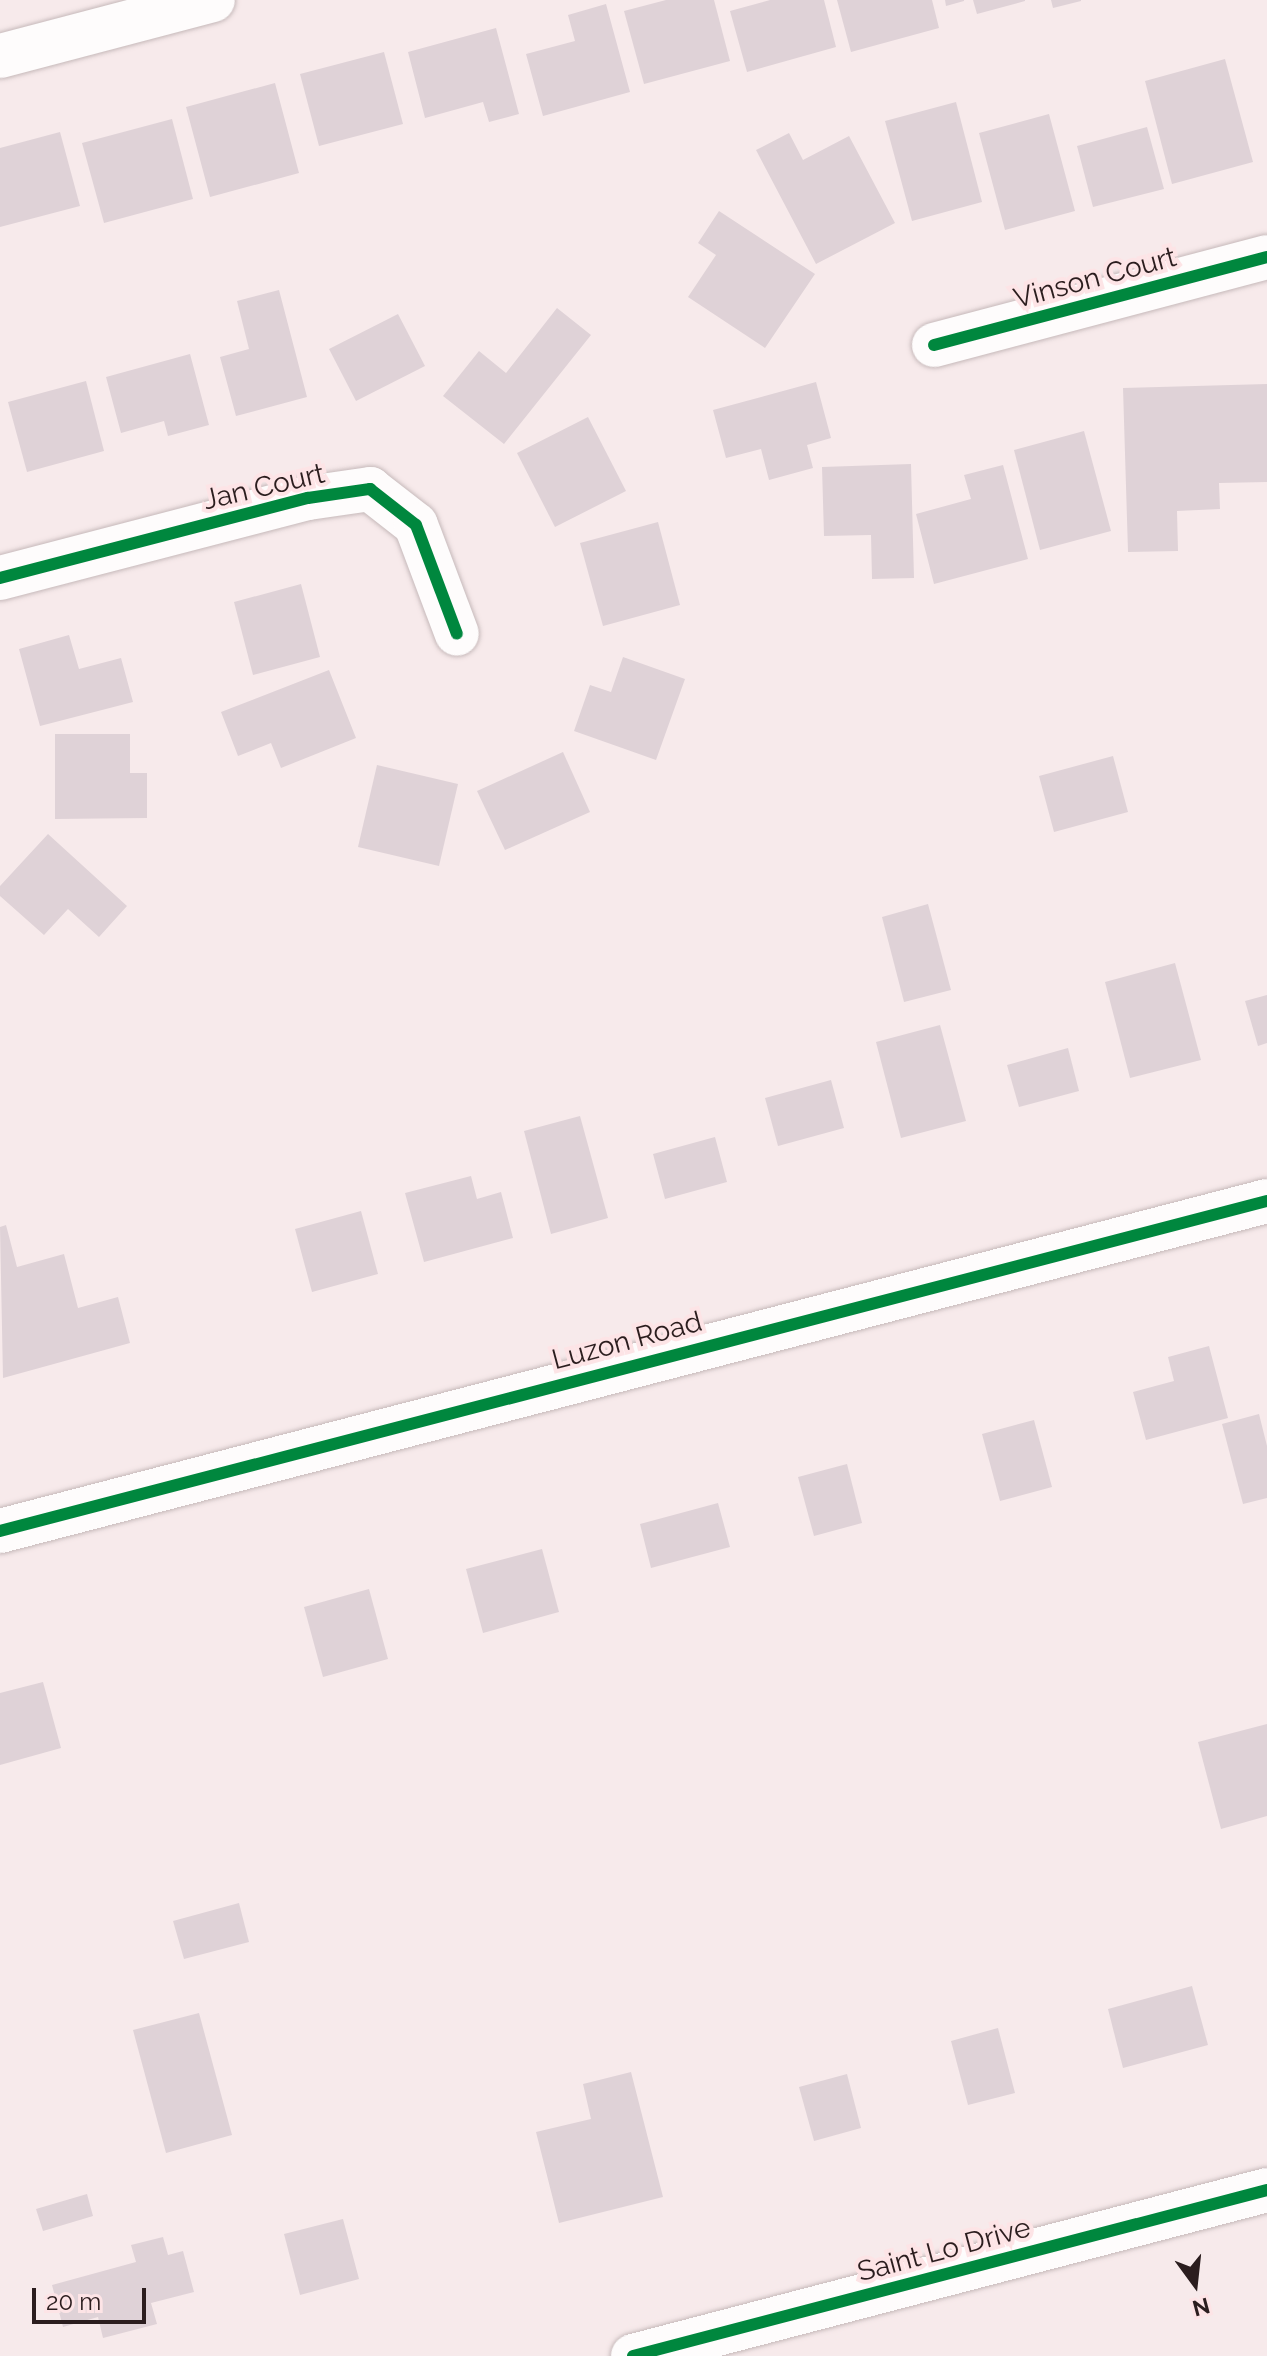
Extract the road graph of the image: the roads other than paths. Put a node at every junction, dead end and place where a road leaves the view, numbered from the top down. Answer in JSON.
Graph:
{"nodes":[{"id":1,"x":213,"y":0,"type":"edge"},
{"id":2,"x":0,"y":56,"type":"edge"},
{"id":3,"x":1267,"y":257,"type":"edge"},
{"id":4,"x":934,"y":345,"type":"dead end"},
{"id":5,"x":0,"y":578,"type":"edge"},
{"id":6,"x":457,"y":634,"type":"dead end"},
{"id":7,"x":1267,"y":1201,"type":"edge"},
{"id":8,"x":0,"y":1531,"type":"edge"},
{"id":9,"x":1267,"y":2190,"type":"edge"},
{"id":10,"x":633,"y":2356,"type":"edge"}],
"edges":[{"from":1,"to":2,"type":"street"},
{"from":3,"to":4,"type":"street","name":"Vinson Court"},
{"from":5,"to":6,"type":"street","name":"Jan Court"},
{"from":7,"to":8,"type":"street","name":"Luzon Road"},
{"from":9,"to":10,"type":"street","name":"Saint Lo Drive"}]}
